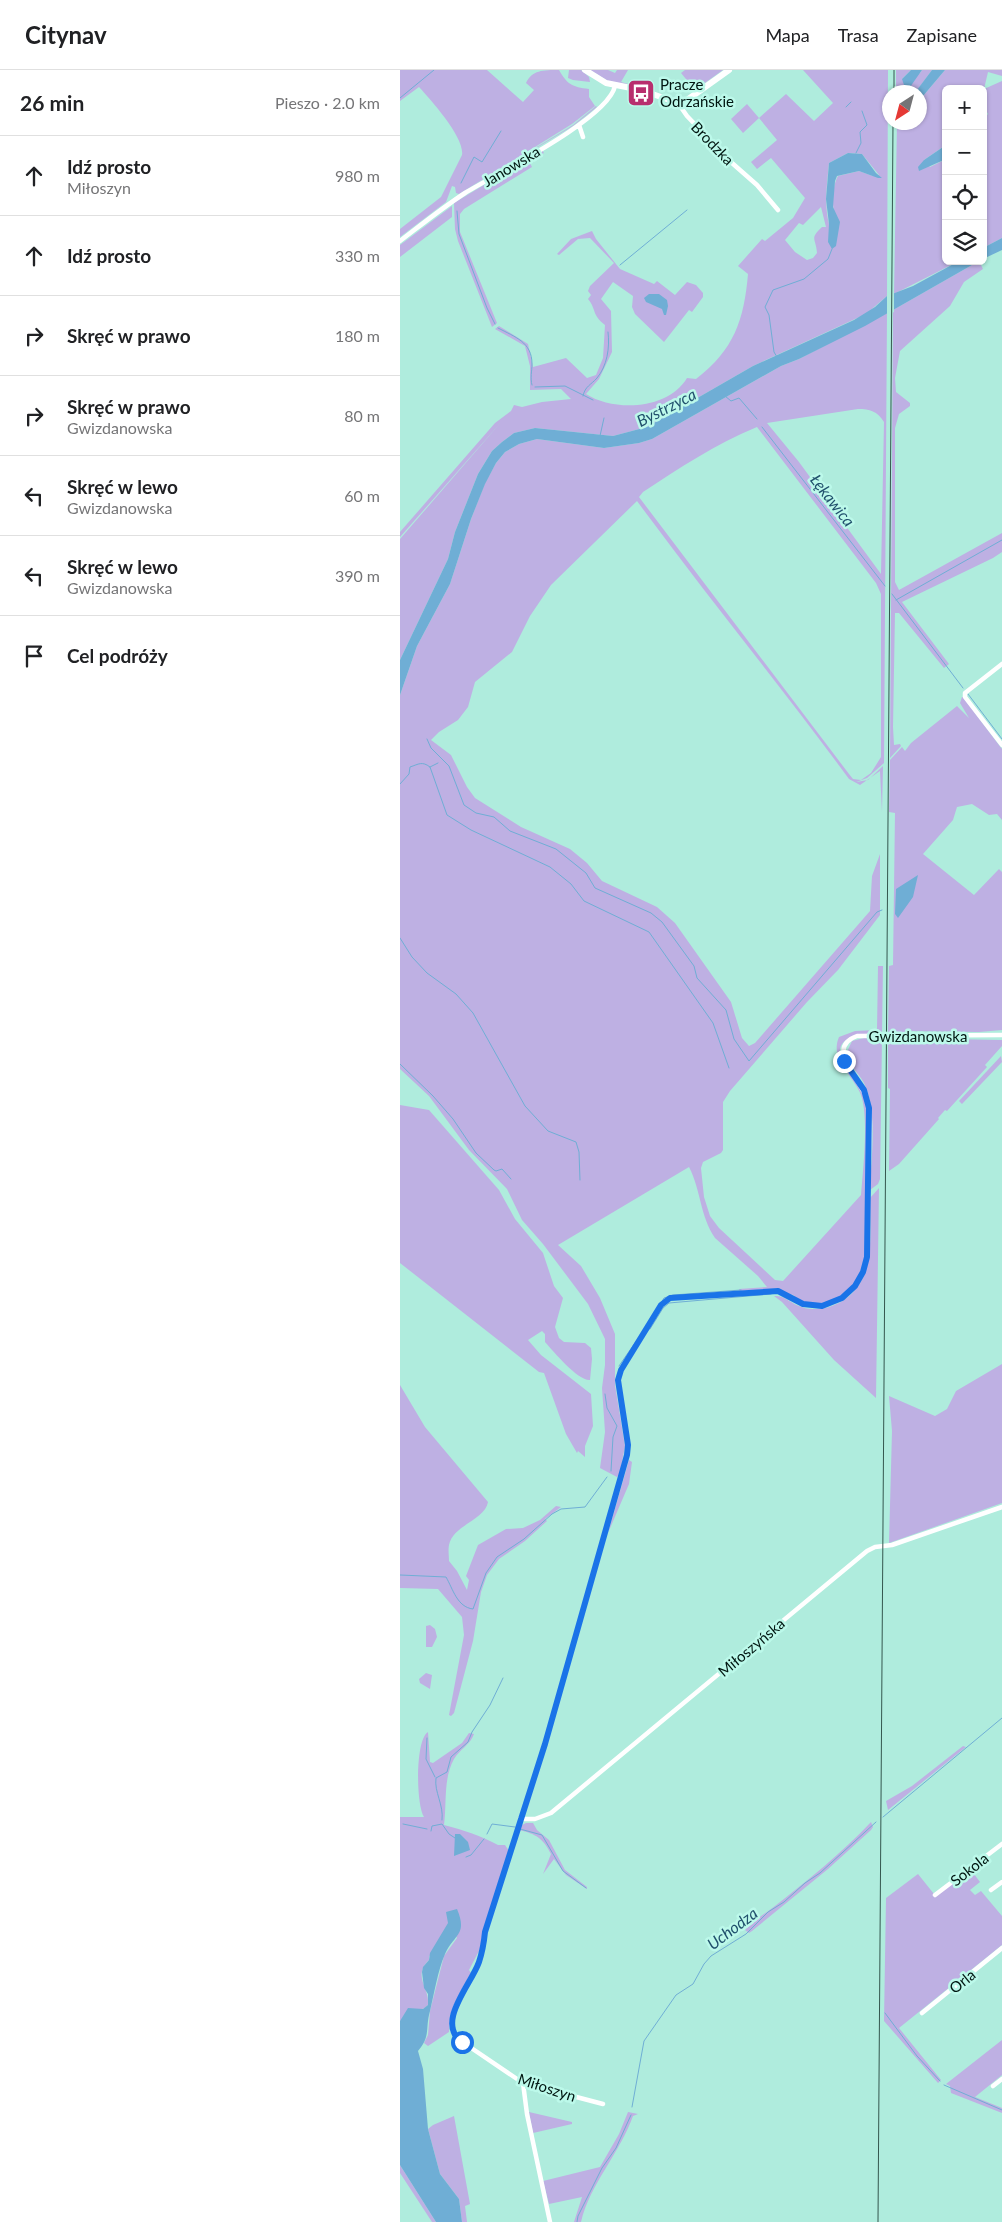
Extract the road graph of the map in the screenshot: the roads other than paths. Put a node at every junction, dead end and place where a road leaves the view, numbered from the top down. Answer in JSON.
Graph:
{"nodes":[{"id":1,"x":586,"y":70,"type":"edge"},
{"id":2,"x":729,"y":70,"type":"edge"},
{"id":3,"x":615,"y":86,"type":"junction"},
{"id":4,"x":678,"y":104,"type":"junction"},
{"id":5,"x":579,"y":125,"type":"junction"},
{"id":6,"x":583,"y":137,"type":"dead end"},
{"id":7,"x":778,"y":210,"type":"dead end"},
{"id":8,"x":400,"y":241,"type":"edge"},
{"id":9,"x":1002,"y":664,"type":"edge"},
{"id":10,"x":1002,"y":746,"type":"edge"},
{"id":11,"x":1002,"y":1035,"type":"edge"},
{"id":12,"x":778,"y":1291,"type":"joint"},
{"id":13,"x":1002,"y":1507,"type":"edge"},
{"id":14,"x":520,"y":1819,"type":"junction"},
{"id":15,"x":1002,"y":1844,"type":"edge"},
{"id":16,"x":1002,"y":1882,"type":"edge"},
{"id":17,"x":991,"y":1890,"type":"dead end"},
{"id":18,"x":935,"y":1895,"type":"dead end"},
{"id":19,"x":1002,"y":1948,"type":"edge"},
{"id":20,"x":922,"y":2013,"type":"dead end"},
{"id":21,"x":1002,"y":2079,"type":"edge"},
{"id":22,"x":523,"y":2083,"type":"junction"},
{"id":23,"x":993,"y":2086,"type":"dead end"},
{"id":24,"x":603,"y":2104,"type":"dead end"},
{"id":25,"x":550,"y":2222,"type":"edge"}],
"edges":[{"from":1,"to":3,"type":"street"},
{"from":2,"to":4,"type":"street"},
{"from":3,"to":4,"type":"street"},
{"from":3,"to":5,"type":"street","name":"Janowska"},
{"from":4,"to":7,"type":"street","name":"Brodzka"},
{"from":5,"to":6,"type":"street"},
{"from":5,"to":8,"type":"street","name":"Janowska"},
{"from":9,"to":10,"type":"street"},
{"from":11,"to":12,"type":"street","name":"Gwizdanowska"},
{"from":12,"to":14,"type":"street","name":"Miłoszyn"},
{"from":13,"to":14,"type":"street","name":"Miłoszyńska"},
{"from":14,"to":22,"type":"street","name":"Miłoszyn"},
{"from":15,"to":18,"type":"street","name":"Sokola"},
{"from":16,"to":17,"type":"street"},
{"from":19,"to":20,"type":"street","name":"Orla"},
{"from":21,"to":23,"type":"street"},
{"from":22,"to":24,"type":"street","name":"Miłoszyn"},
{"from":22,"to":25,"type":"street"}]}
